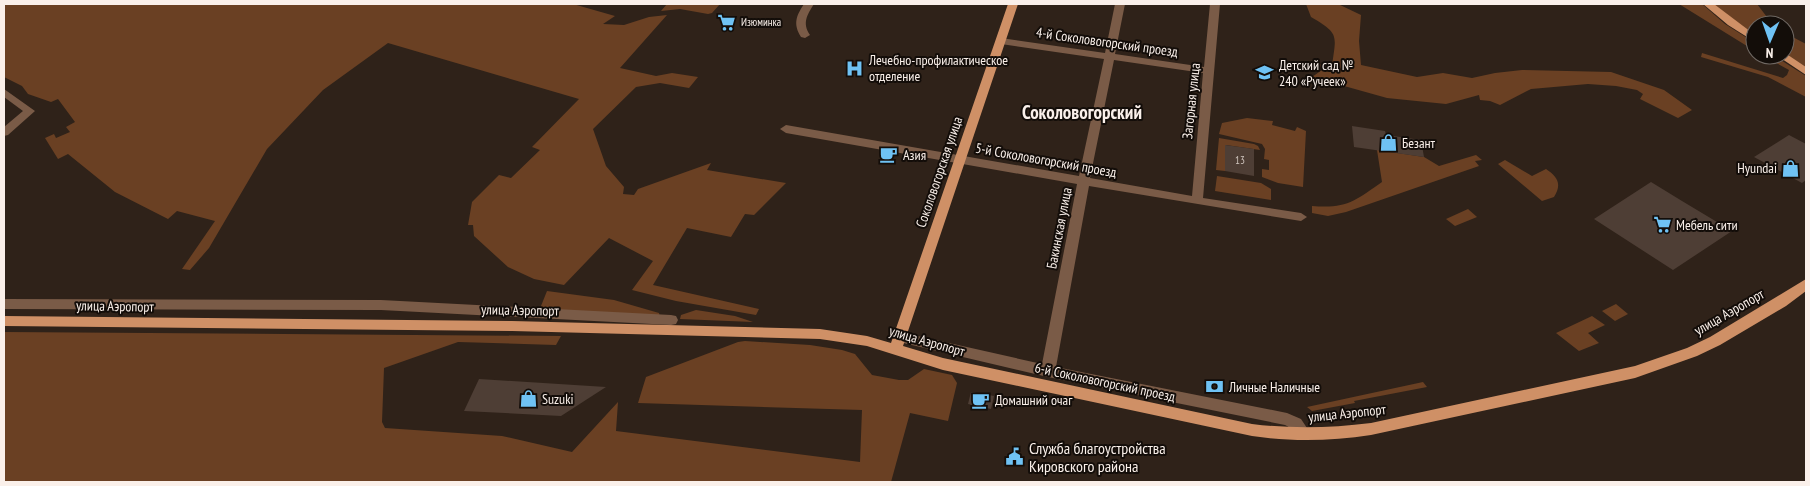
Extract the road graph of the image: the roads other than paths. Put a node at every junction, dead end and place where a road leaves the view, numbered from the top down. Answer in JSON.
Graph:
{"nodes":[{"id":1,"x":809,"y":4,"type":"edge"},
{"id":2,"x":1013,"y":4,"type":"edge"},
{"id":3,"x":1120,"y":4,"type":"edge"},
{"id":4,"x":1215,"y":4,"type":"edge"},
{"id":5,"x":1708,"y":4,"type":"edge"},
{"id":6,"x":1745,"y":32,"type":"edge"},
{"id":7,"x":805,"y":35,"type":"dead end"},
{"id":8,"x":1001,"y":41,"type":"junction"},
{"id":9,"x":1109,"y":56,"type":"junction"},
{"id":10,"x":1795,"y":65,"type":"edge"},
{"id":11,"x":1210,"y":71,"type":"junction"},
{"id":12,"x":1806,"y":72,"type":"edge"},
{"id":13,"x":4,"y":92,"type":"edge"},
{"id":14,"x":786,"y":129,"type":"dead end"},
{"id":15,"x":4,"y":132,"type":"edge"},
{"id":16,"x":960,"y":160,"type":"junction"},
{"id":17,"x":1084,"y":181,"type":"junction"},
{"id":18,"x":1197,"y":201,"type":"junction"},
{"id":19,"x":1301,"y":217,"type":"dead end"},
{"id":20,"x":1806,"y":284,"type":"edge"},
{"id":21,"x":4,"y":304,"type":"edge"},
{"id":22,"x":672,"y":320,"type":"dead end"},
{"id":23,"x":4,"y":322,"type":"edge"},
{"id":24,"x":898,"y":344,"type":"junction"},
{"id":25,"x":1048,"y":371,"type":"junction"},
{"id":26,"x":1304,"y":434,"type":"junction"}],
"edges":[{"from":1,"to":7,"type":"street"},
{"from":2,"to":8,"type":"main road","name":"Соколовогорская улица"},
{"from":3,"to":9,"type":"street","name":"Бакинская улица"},
{"from":4,"to":11,"type":"street","name":"Загорная улица"},
{"from":5,"to":6,"type":"main road"},
{"from":8,"to":9,"type":"street","name":"4-й Соколовогорский проезд"},
{"from":8,"to":16,"type":"main road","name":"Соколовогорская улица"},
{"from":9,"to":11,"type":"street","name":"4-й Соколовогорский проезд"},
{"from":9,"to":17,"type":"street","name":"Бакинская улица"},
{"from":10,"to":12,"type":"main road"},
{"from":11,"to":18,"type":"street","name":"Загорная улица"},
{"from":13,"to":15,"type":"street"},
{"from":14,"to":16,"type":"street","name":"5-й Соколовогорский проезд"},
{"from":16,"to":17,"type":"street","name":"5-й Соколовогорский проезд"},
{"from":16,"to":24,"type":"main road","name":"Соколовогорская улица"},
{"from":17,"to":18,"type":"street","name":"5-й Соколовогорский проезд"},
{"from":17,"to":25,"type":"street","name":"Бакинская улица"},
{"from":18,"to":19,"type":"street","name":"5-й Соколовогорский проезд"},
{"from":20,"to":26,"type":"main road","name":"улица Аэропорт"},
{"from":21,"to":22,"type":"street"},
{"from":23,"to":24,"type":"main road","name":"улица Аэропорт"},
{"from":24,"to":25,"type":"street","name":"6-й Соколовогорский проезд"},
{"from":24,"to":26,"type":"main road","name":"улица Аэропорт"},
{"from":25,"to":26,"type":"street","name":"6-й Соколовогорский проезд"}]}
